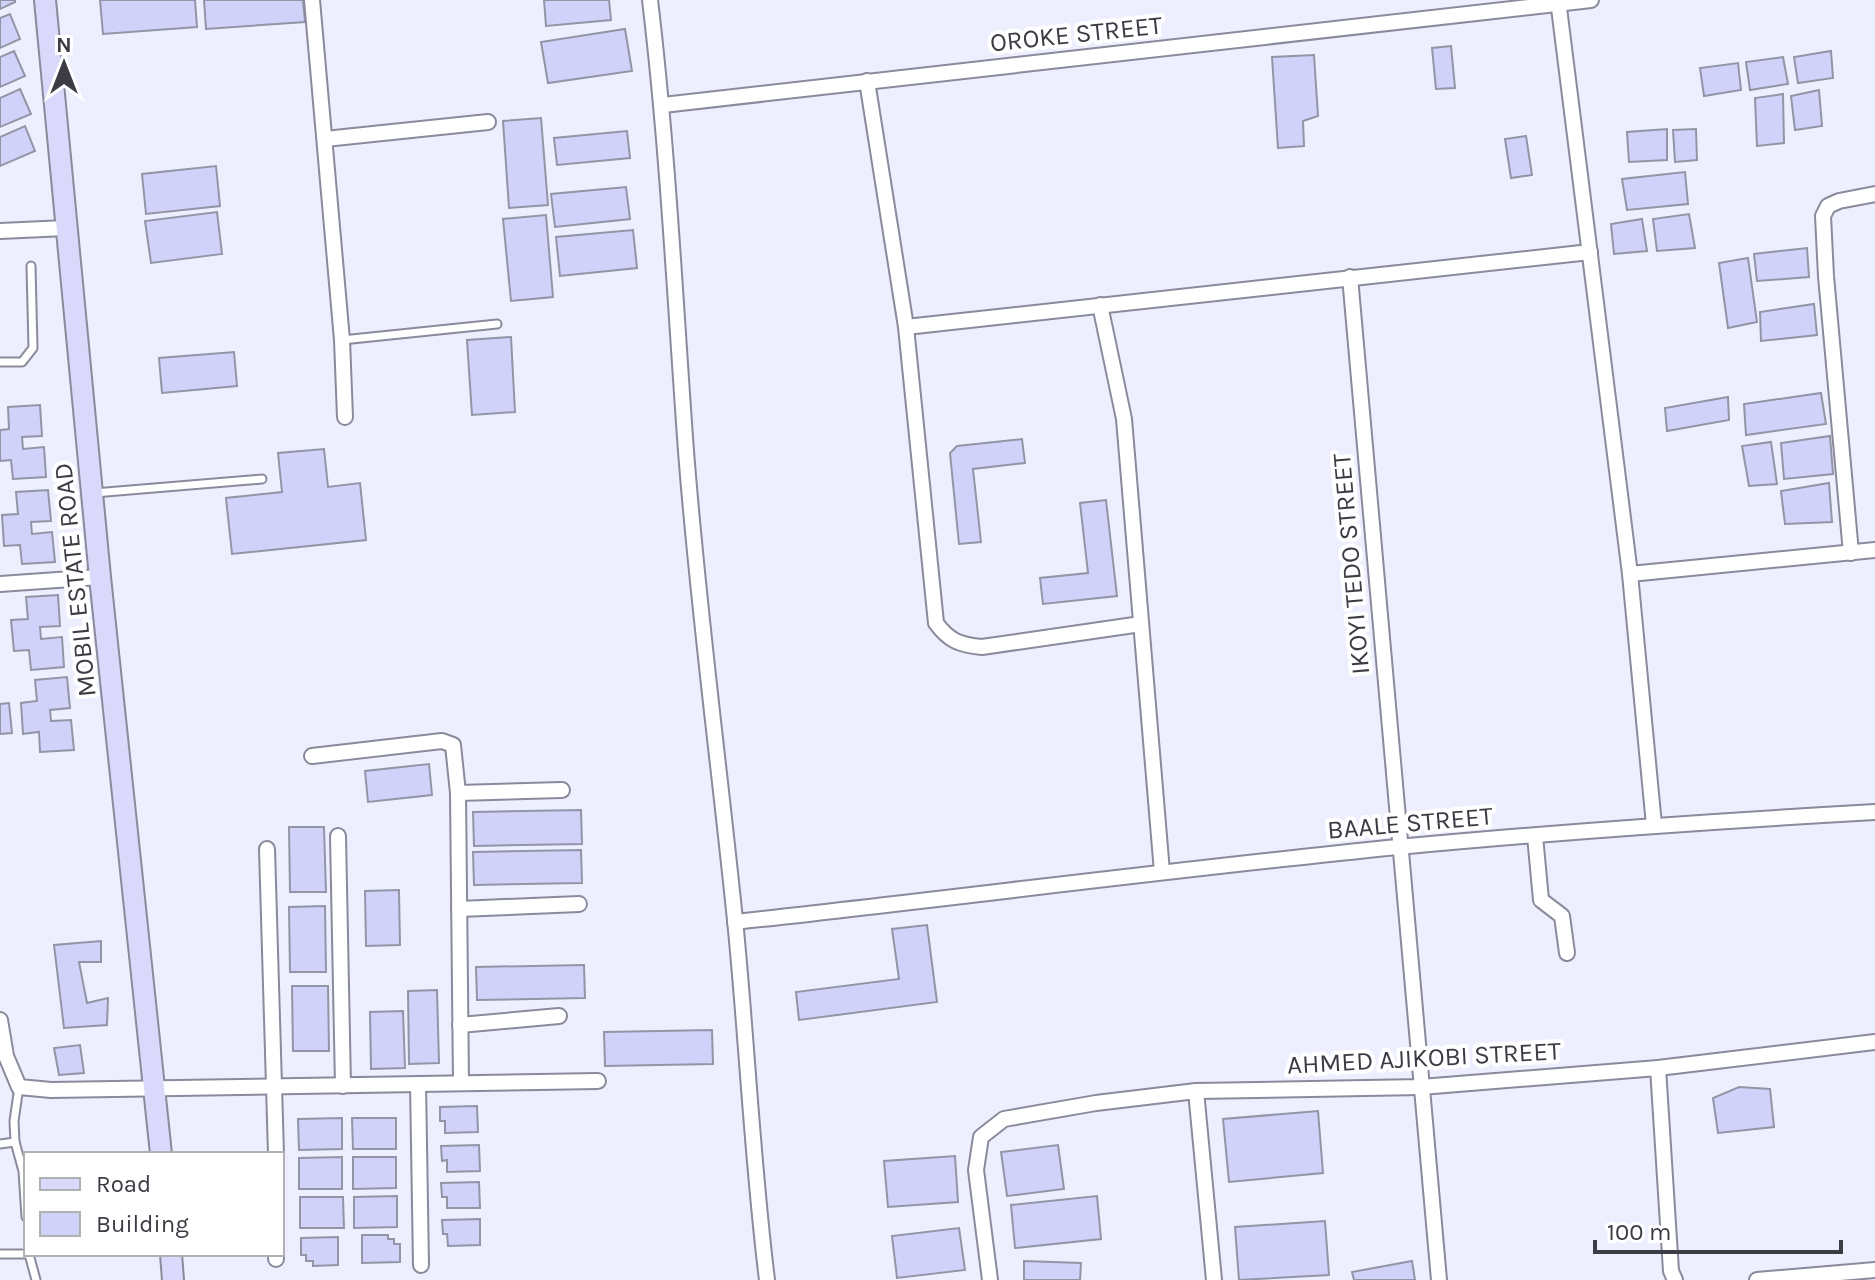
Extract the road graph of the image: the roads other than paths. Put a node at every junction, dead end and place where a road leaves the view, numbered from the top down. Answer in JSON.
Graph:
{"nodes":[{"id":1,"x":45,"y":0,"type":"edge"},
{"id":2,"x":312,"y":0,"type":"edge"},
{"id":3,"x":650,"y":0,"type":"edge"},
{"id":4,"x":1591,"y":0,"type":"edge"},
{"id":5,"x":1558,"y":2,"type":"edge"},
{"id":6,"x":867,"y":81,"type":"junction"},
{"id":7,"x":663,"y":105,"type":"junction"},
{"id":8,"x":488,"y":122,"type":"dead end"},
{"id":9,"x":325,"y":139,"type":"junction"},
{"id":10,"x":1875,"y":194,"type":"edge"},
{"id":11,"x":66,"y":228,"type":"junction"},
{"id":12,"x":0,"y":231,"type":"edge"},
{"id":13,"x":1590,"y":252,"type":"junction"},
{"id":14,"x":31,"y":266,"type":"dead end"},
{"id":15,"x":1350,"y":277,"type":"junction"},
{"id":16,"x":1100,"y":305,"type":"junction"},
{"id":17,"x":497,"y":324,"type":"dead end"},
{"id":18,"x":906,"y":327,"type":"junction"},
{"id":19,"x":342,"y":340,"type":"junction"},
{"id":20,"x":0,"y":362,"type":"edge"},
{"id":21,"x":345,"y":417,"type":"dead end"},
{"id":22,"x":262,"y":479,"type":"dead end"},
{"id":23,"x":92,"y":493,"type":"junction"},
{"id":24,"x":1875,"y":550,"type":"edge"},
{"id":25,"x":1851,"y":553,"type":"junction"},
{"id":26,"x":1630,"y":574,"type":"junction"},
{"id":27,"x":100,"y":577,"type":"junction"},
{"id":28,"x":0,"y":584,"type":"edge"},
{"id":29,"x":1141,"y":624,"type":"junction"},
{"id":30,"x":312,"y":756,"type":"dead end"},
{"id":31,"x":562,"y":790,"type":"dead end"},
{"id":32,"x":458,"y":793,"type":"junction"},
{"id":33,"x":1875,"y":812,"type":"edge"},
{"id":34,"x":1654,"y":825,"type":"junction"},
{"id":35,"x":338,"y":836,"type":"dead end"},
{"id":36,"x":1535,"y":836,"type":"junction"},
{"id":37,"x":1400,"y":847,"type":"junction"},
{"id":38,"x":267,"y":849,"type":"dead end"},
{"id":39,"x":1162,"y":872,"type":"junction"},
{"id":40,"x":579,"y":904,"type":"dead end"},
{"id":41,"x":459,"y":909,"type":"junction"},
{"id":42,"x":735,"y":922,"type":"junction"},
{"id":43,"x":1567,"y":953,"type":"dead end"},
{"id":44,"x":559,"y":1016,"type":"dead end"},
{"id":45,"x":0,"y":1020,"type":"edge"},
{"id":46,"x":460,"y":1025,"type":"junction"},
{"id":47,"x":0,"y":1031,"type":"edge"},
{"id":48,"x":1875,"y":1042,"type":"edge"},
{"id":49,"x":1658,"y":1068,"type":"junction"},
{"id":50,"x":598,"y":1081,"type":"dead end"},
{"id":51,"x":461,"y":1083,"type":"junction"},
{"id":52,"x":418,"y":1084,"type":"junction"},
{"id":53,"x":343,"y":1086,"type":"junction"},
{"id":54,"x":19,"y":1087,"type":"junction"},
{"id":55,"x":276,"y":1087,"type":"junction"},
{"id":56,"x":1421,"y":1087,"type":"junction"},
{"id":57,"x":155,"y":1089,"type":"junction"},
{"id":58,"x":1196,"y":1091,"type":"junction"},
{"id":59,"x":15,"y":1142,"type":"junction"},
{"id":60,"x":0,"y":1144,"type":"edge"},
{"id":61,"x":161,"y":1152,"type":"edge"},
{"id":62,"x":276,"y":1152,"type":"edge"},
{"id":63,"x":24,"y":1186,"type":"edge"},
{"id":64,"x":0,"y":1254,"type":"edge"},
{"id":65,"x":24,"y":1254,"type":"edge"},
{"id":66,"x":30,"y":1256,"type":"edge"},
{"id":67,"x":171,"y":1256,"type":"edge"},
{"id":68,"x":421,"y":1265,"type":"dead end"},
{"id":69,"x":1875,"y":1270,"type":"edge"},
{"id":70,"x":762,"y":1279,"type":"edge"},
{"id":71,"x":36,"y":1280,"type":"edge"},
{"id":72,"x":173,"y":1280,"type":"edge"},
{"id":73,"x":990,"y":1280,"type":"edge"},
{"id":74,"x":1214,"y":1280,"type":"edge"},
{"id":75,"x":1439,"y":1280,"type":"edge"},
{"id":76,"x":1675,"y":1280,"type":"edge"},
{"id":77,"x":1757,"y":1280,"type":"edge"}],
"edges":[{"from":1,"to":11,"type":"main road","name":"MOBIL ESTATE ROAD"},
{"from":2,"to":9,"type":"street"},
{"from":3,"to":7,"type":"street"},
{"from":4,"to":5,"type":"street","name":"OROKE STREET"},
{"from":5,"to":6,"type":"street","name":"OROKE STREET"},
{"from":5,"to":13,"type":"street"},
{"from":6,"to":7,"type":"street","name":"OROKE STREET"},
{"from":6,"to":18,"type":"street"},
{"from":7,"to":42,"type":"street"},
{"from":8,"to":9,"type":"street"},
{"from":9,"to":19,"type":"street"},
{"from":10,"to":25,"type":"street"},
{"from":11,"to":12,"type":"street"},
{"from":11,"to":23,"type":"main road","name":"MOBIL ESTATE ROAD"},
{"from":13,"to":15,"type":"street"},
{"from":13,"to":26,"type":"street"},
{"from":14,"to":20,"type":"lane"},
{"from":15,"to":16,"type":"street"},
{"from":15,"to":37,"type":"street","name":"IKOYI TEDO STREET"},
{"from":16,"to":18,"type":"street"},
{"from":16,"to":29,"type":"street"},
{"from":17,"to":19,"type":"lane"},
{"from":18,"to":29,"type":"street"},
{"from":19,"to":21,"type":"street"},
{"from":22,"to":23,"type":"lane"},
{"from":23,"to":27,"type":"main road","name":"MOBIL ESTATE ROAD"},
{"from":24,"to":25,"type":"street"},
{"from":25,"to":26,"type":"street"},
{"from":26,"to":34,"type":"street"},
{"from":27,"to":28,"type":"street"},
{"from":27,"to":57,"type":"main road","name":"MOBIL ESTATE ROAD"},
{"from":29,"to":39,"type":"street"},
{"from":30,"to":32,"type":"street"},
{"from":31,"to":32,"type":"street"},
{"from":32,"to":41,"type":"street"},
{"from":33,"to":34,"type":"street","name":"BAALE STREET"},
{"from":34,"to":36,"type":"street","name":"BAALE STREET"},
{"from":35,"to":53,"type":"street"},
{"from":36,"to":37,"type":"street","name":"BAALE STREET"},
{"from":36,"to":43,"type":"street"},
{"from":37,"to":39,"type":"street","name":"BAALE STREET"},
{"from":37,"to":56,"type":"street","name":"IKOYI TEDO STREET"},
{"from":38,"to":55,"type":"street"},
{"from":39,"to":42,"type":"street","name":"BAALE STREET"},
{"from":40,"to":41,"type":"street"},
{"from":41,"to":46,"type":"street"},
{"from":42,"to":70,"type":"street"},
{"from":44,"to":46,"type":"street"},
{"from":45,"to":47,"type":"street"},
{"from":46,"to":51,"type":"street"},
{"from":47,"to":54,"type":"street"},
{"from":48,"to":49,"type":"street","name":"AHMED AJIKOBI STREET"},
{"from":49,"to":56,"type":"street","name":"AHMED AJIKOBI STREET"},
{"from":49,"to":76,"type":"street"},
{"from":50,"to":51,"type":"street"},
{"from":51,"to":52,"type":"street"},
{"from":52,"to":53,"type":"street"},
{"from":52,"to":68,"type":"street"},
{"from":53,"to":55,"type":"street"},
{"from":54,"to":57,"type":"street"},
{"from":54,"to":59,"type":"lane"},
{"from":55,"to":57,"type":"street"},
{"from":55,"to":62,"type":"street"},
{"from":56,"to":58,"type":"street","name":"AHMED AJIKOBI STREET"},
{"from":56,"to":75,"type":"street","name":"IKOYI TEDO STREET"},
{"from":57,"to":61,"type":"main road","name":"MOBIL ESTATE ROAD"},
{"from":58,"to":73,"type":"street","name":"AHMED AJIKOBI STREET"},
{"from":58,"to":74,"type":"street"},
{"from":59,"to":60,"type":"lane"},
{"from":59,"to":63,"type":"lane"},
{"from":64,"to":65,"type":"lane"},
{"from":66,"to":71,"type":"lane"},
{"from":67,"to":72,"type":"main road"},
{"from":69,"to":77,"type":"street"}]}
